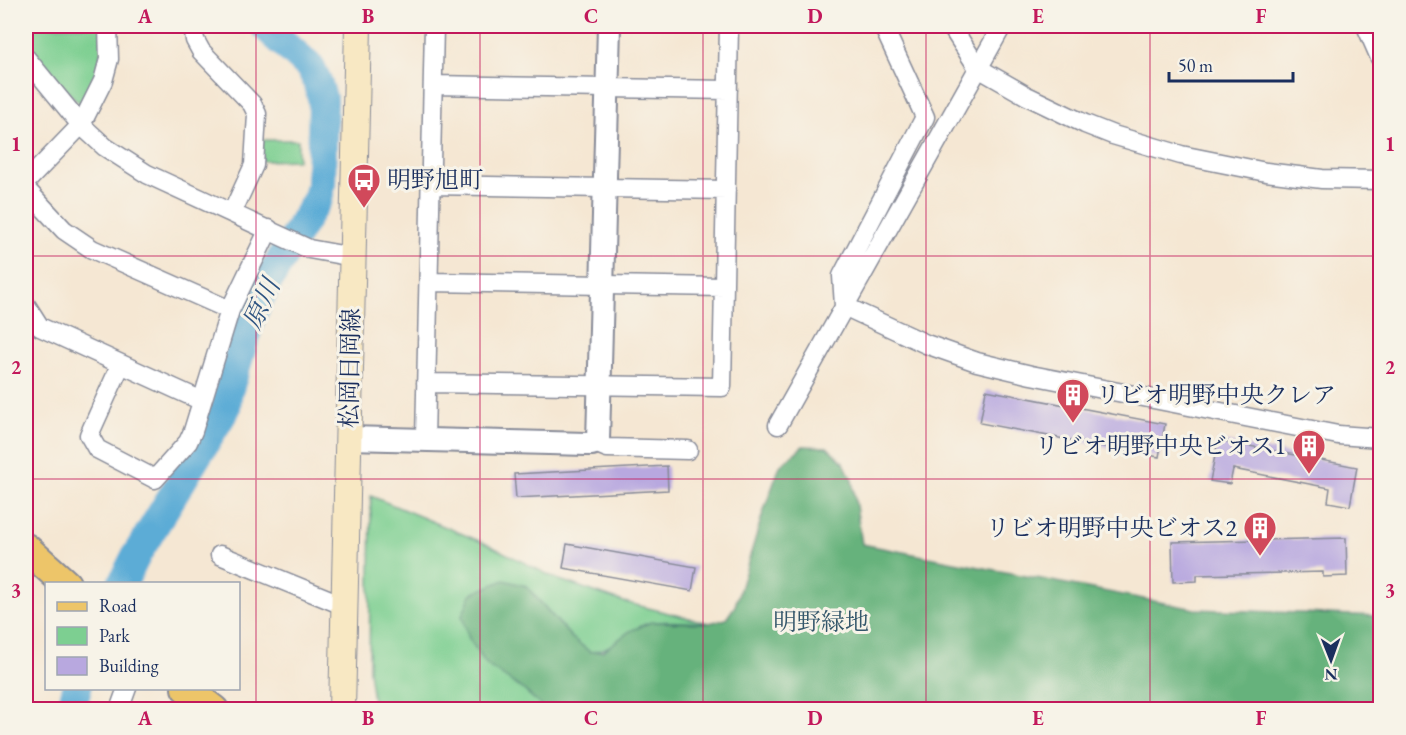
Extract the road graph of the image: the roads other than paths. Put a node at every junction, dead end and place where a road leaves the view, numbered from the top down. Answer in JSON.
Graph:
{"nodes":[{"id":1,"x":108,"y":26,"type":"edge"},
{"id":2,"x":192,"y":26,"type":"edge"},
{"id":3,"x":358,"y":26,"type":"edge"},
{"id":4,"x":434,"y":26,"type":"edge"},
{"id":5,"x":609,"y":26,"type":"edge"},
{"id":6,"x":729,"y":26,"type":"edge"},
{"id":7,"x":883,"y":26,"type":"edge"},
{"id":8,"x":951,"y":26,"type":"edge"},
{"id":9,"x":1002,"y":26,"type":"edge"},
{"id":10,"x":1366,"y":26,"type":"edge"},
{"id":11,"x":26,"y":58,"type":"edge"},
{"id":12,"x":1380,"y":58,"type":"edge"},
{"id":13,"x":978,"y":68,"type":"junction"},
{"id":14,"x":433,"y":85,"type":"junction"},
{"id":15,"x":607,"y":88,"type":"junction"},
{"id":16,"x":728,"y":90,"type":"junction"},
{"id":17,"x":81,"y":125,"type":"junction"},
{"id":18,"x":1380,"y":180,"type":"edge"},
{"id":19,"x":26,"y":182,"type":"edge"},
{"id":20,"x":431,"y":184,"type":"junction"},
{"id":21,"x":605,"y":188,"type":"junction"},
{"id":22,"x":26,"y":189,"type":"edge"},
{"id":23,"x":726,"y":190,"type":"junction"},
{"id":24,"x":232,"y":213,"type":"junction"},
{"id":25,"x":271,"y":230,"type":"junction"},
{"id":26,"x":353,"y":257,"type":"junction"},
{"id":27,"x":429,"y":282,"type":"junction"},
{"id":28,"x":602,"y":285,"type":"junction"},
{"id":29,"x":724,"y":287,"type":"junction"},
{"id":30,"x":26,"y":305,"type":"edge"},
{"id":31,"x":844,"y":306,"type":"junction"},
{"id":32,"x":230,"y":310,"type":"junction"},
{"id":33,"x":121,"y":363,"type":"junction"},
{"id":34,"x":426,"y":383,"type":"junction"},
{"id":35,"x":600,"y":385,"type":"junction"},
{"id":36,"x":202,"y":401,"type":"junction"},
{"id":37,"x":778,"y":425,"type":"dead end"},
{"id":38,"x":349,"y":438,"type":"junction"},
{"id":39,"x":1380,"y":438,"type":"edge"},
{"id":40,"x":425,"y":440,"type":"junction"},
{"id":41,"x":595,"y":443,"type":"junction"},
{"id":42,"x":688,"y":450,"type":"dead end"},
{"id":43,"x":26,"y":548,"type":"edge"},
{"id":44,"x":219,"y":555,"type":"dead end"},
{"id":45,"x":64,"y":582,"type":"edge"},
{"id":46,"x":345,"y":606,"type":"junction"},
{"id":47,"x":343,"y":679,"type":"junction"},
{"id":48,"x":126,"y":690,"type":"edge"},
{"id":49,"x":189,"y":690,"type":"edge"},
{"id":50,"x":119,"y":710,"type":"edge"},
{"id":51,"x":214,"y":710,"type":"edge"},
{"id":52,"x":342,"y":710,"type":"edge"},
{"id":53,"x":347,"y":710,"type":"edge"}],
"edges":[{"from":1,"to":17,"type":"street"},
{"from":2,"to":24,"type":"street"},
{"from":3,"to":26,"type":"main road","name":"松岡日岡線"},
{"from":4,"to":14,"type":"street"},
{"from":5,"to":15,"type":"street"},
{"from":6,"to":16,"type":"street"},
{"from":7,"to":31,"type":"street"},
{"from":8,"to":13,"type":"street"},
{"from":9,"to":13,"type":"street"},
{"from":10,"to":12,"type":"street"},
{"from":11,"to":17,"type":"street"},
{"from":13,"to":18,"type":"street"},
{"from":13,"to":31,"type":"street"},
{"from":14,"to":15,"type":"street"},
{"from":14,"to":20,"type":"street"},
{"from":15,"to":16,"type":"street"},
{"from":15,"to":21,"type":"street"},
{"from":16,"to":23,"type":"street"},
{"from":17,"to":19,"type":"street"},
{"from":17,"to":24,"type":"street"},
{"from":20,"to":21,"type":"street"},
{"from":20,"to":27,"type":"street"},
{"from":21,"to":23,"type":"street"},
{"from":21,"to":28,"type":"street"},
{"from":22,"to":32,"type":"street"},
{"from":23,"to":29,"type":"street"},
{"from":24,"to":25,"type":"street"},
{"from":25,"to":26,"type":"street"},
{"from":25,"to":32,"type":"street"},
{"from":26,"to":38,"type":"main road","name":"松岡日岡線"},
{"from":27,"to":28,"type":"street"},
{"from":27,"to":34,"type":"street"},
{"from":28,"to":29,"type":"street"},
{"from":28,"to":35,"type":"street"},
{"from":29,"to":35,"type":"street"},
{"from":30,"to":33,"type":"street"},
{"from":31,"to":37,"type":"street"},
{"from":31,"to":39,"type":"street"},
{"from":32,"to":36,"type":"street"},
{"from":33,"to":36,"type":"street"},
{"from":33,"to":36,"type":"street"},
{"from":34,"to":35,"type":"street"},
{"from":34,"to":40,"type":"street"},
{"from":35,"to":41,"type":"street"},
{"from":38,"to":40,"type":"street"},
{"from":38,"to":46,"type":"main road","name":"松岡日岡線"},
{"from":40,"to":41,"type":"street"},
{"from":41,"to":42,"type":"street"},
{"from":43,"to":45,"type":"main road"},
{"from":44,"to":46,"type":"street"},
{"from":46,"to":47,"type":"main road","name":"松岡日岡線"},
{"from":47,"to":52,"type":"main road","name":"松岡日岡線"},
{"from":47,"to":53,"type":"street"},
{"from":48,"to":50,"type":"street"},
{"from":49,"to":51,"type":"main road"}]}
